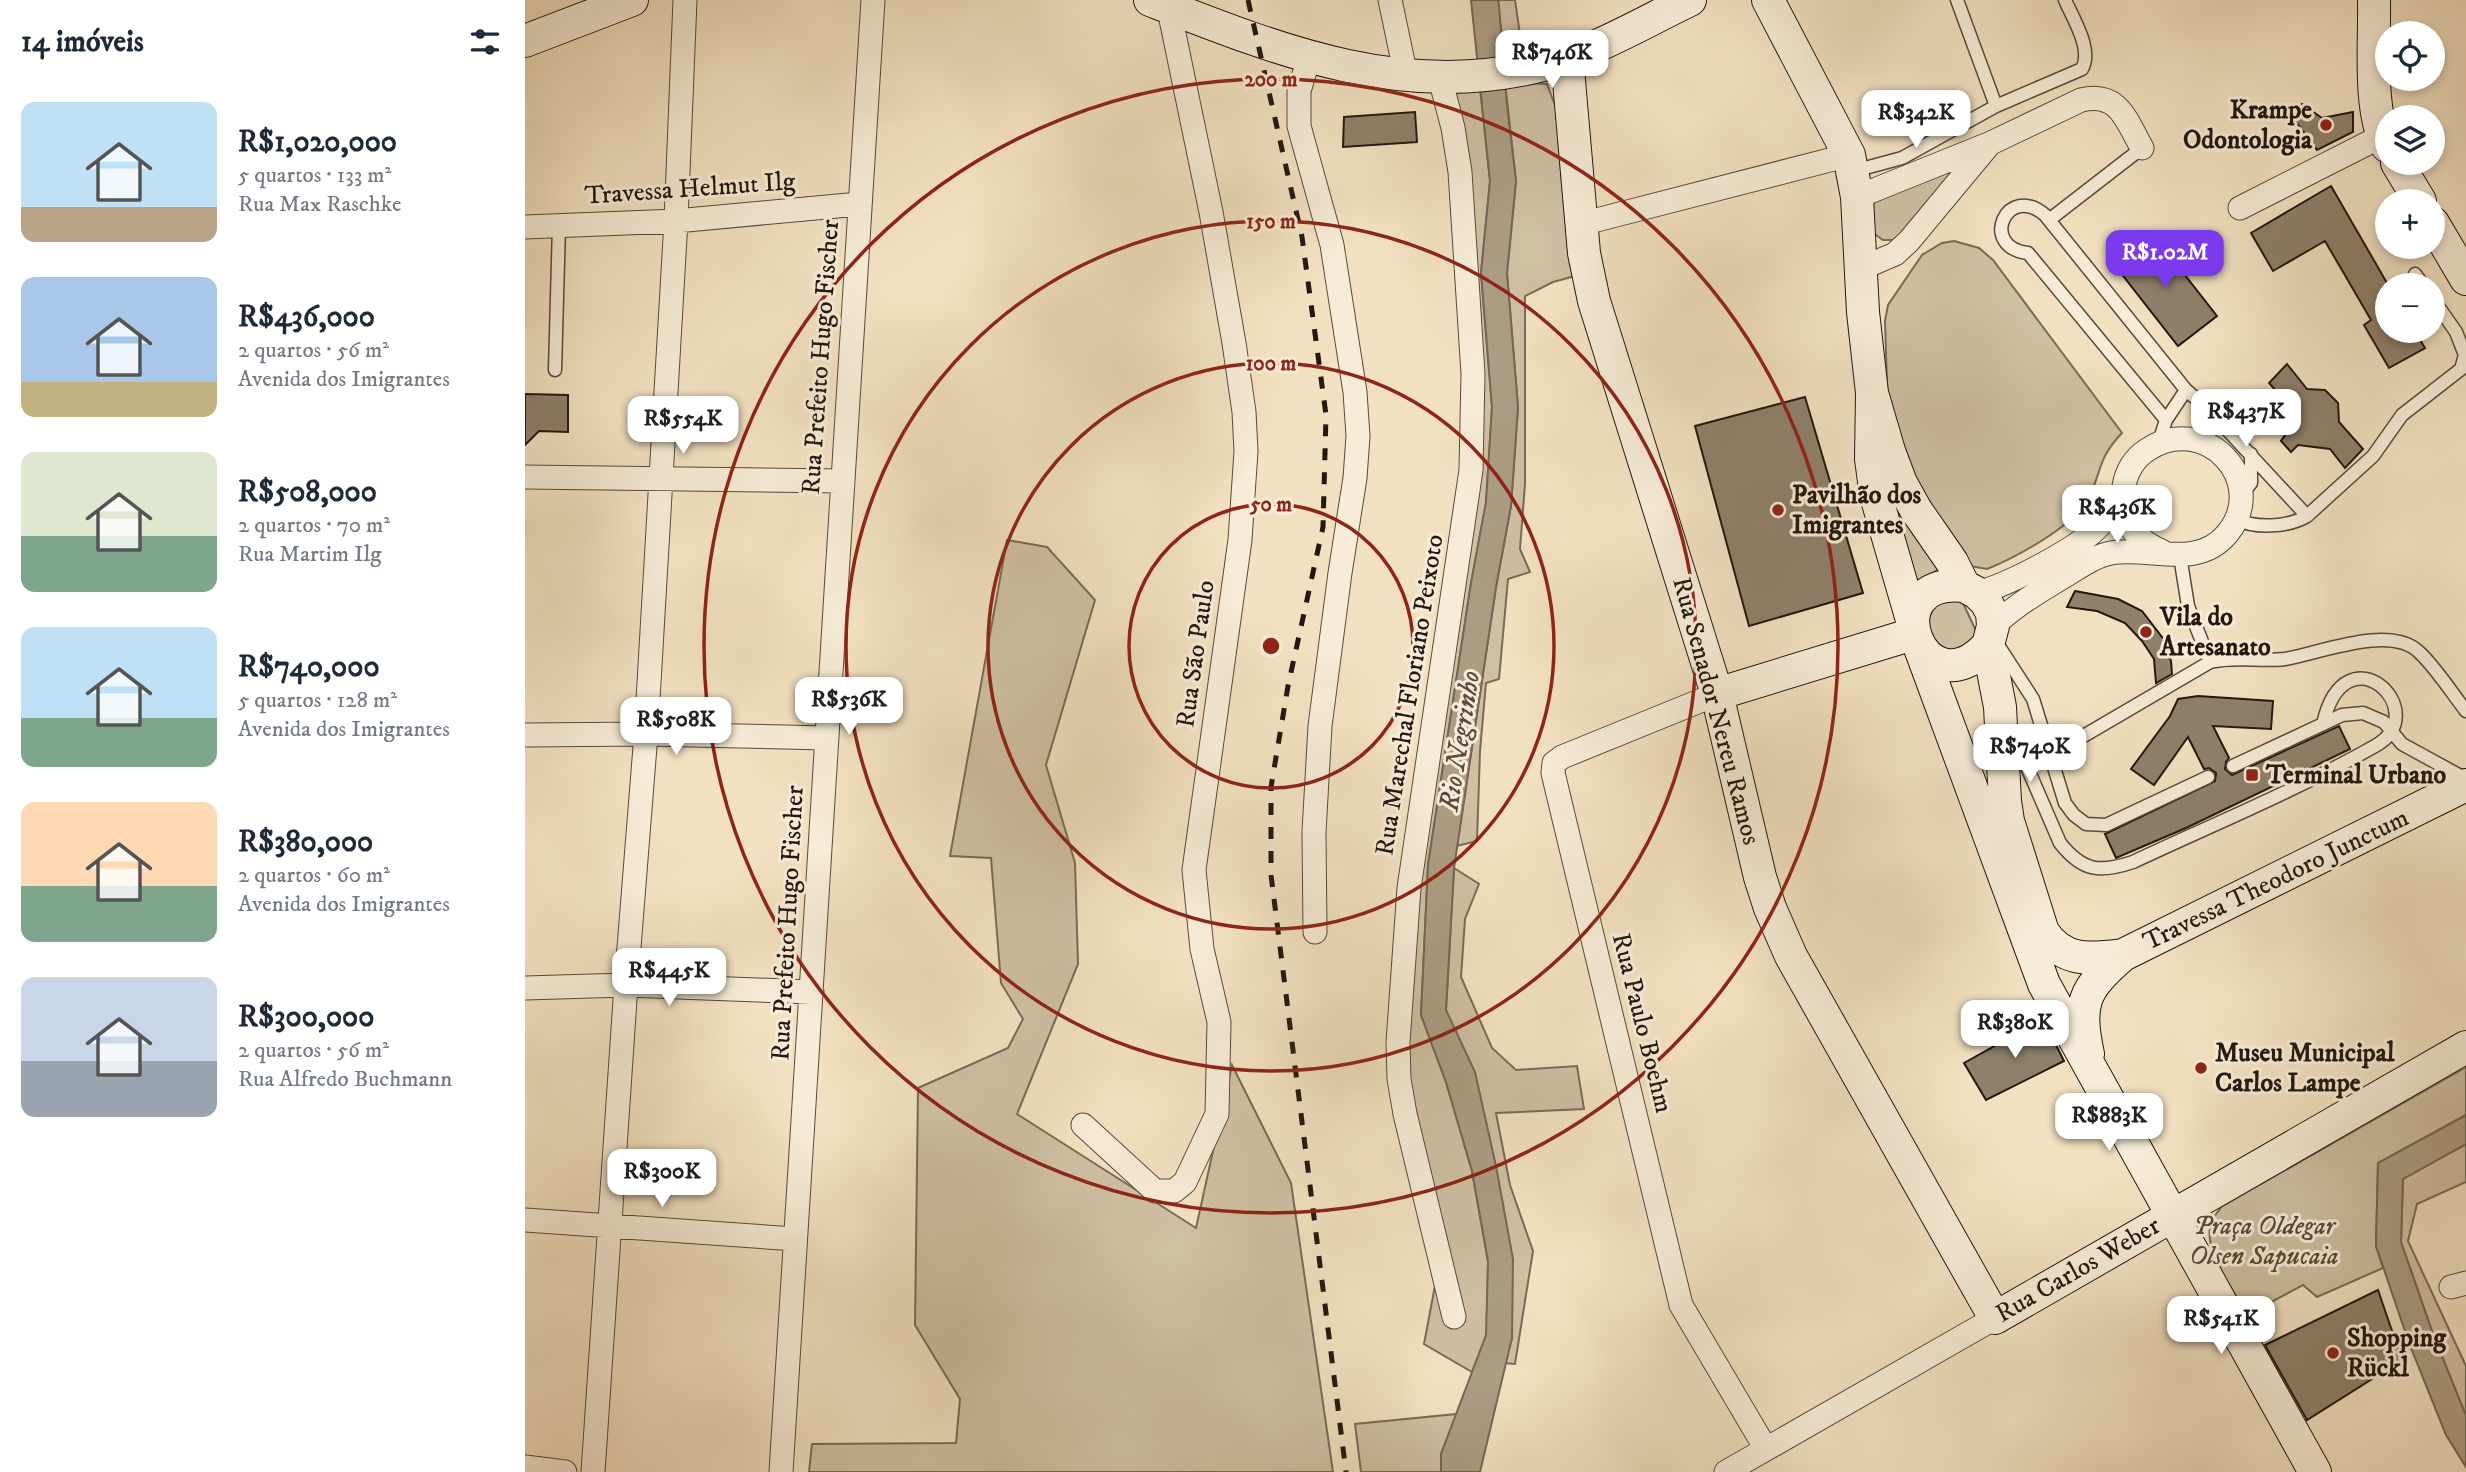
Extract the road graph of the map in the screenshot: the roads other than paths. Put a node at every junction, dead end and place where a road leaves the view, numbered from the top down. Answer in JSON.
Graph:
{"nodes":[{"id":1,"x":632,"y":0,"type":"edge"},
{"id":2,"x":685,"y":0,"type":"edge"},
{"id":3,"x":873,"y":0,"type":"edge"},
{"id":4,"x":1390,"y":0,"type":"edge"},
{"id":5,"x":1690,"y":0,"type":"edge"},
{"id":6,"x":1768,"y":0,"type":"edge"},
{"id":7,"x":1958,"y":0,"type":"edge"},
{"id":8,"x":2065,"y":0,"type":"edge"},
{"id":9,"x":2374,"y":0,"type":"edge"},
{"id":10,"x":1162,"y":2,"type":"edge"},
{"id":11,"x":525,"y":41,"type":"edge"},
{"id":12,"x":1309,"y":58,"type":"junction"},
{"id":13,"x":1567,"y":58,"type":"junction"},
{"id":14,"x":1406,"y":76,"type":"junction"},
{"id":15,"x":1450,"y":78,"type":"junction"},
{"id":16,"x":2377,"y":105,"type":"edge"},
{"id":17,"x":1996,"y":106,"type":"junction"},
{"id":18,"x":1990,"y":143,"type":"junction"},
{"id":19,"x":2142,"y":148,"type":"joint"},
{"id":20,"x":2375,"y":154,"type":"edge"},
{"id":21,"x":1853,"y":174,"type":"junction"},
{"id":22,"x":859,"y":204,"type":"junction"},
{"id":23,"x":2240,"y":208,"type":"dead end"},
{"id":24,"x":2049,"y":220,"type":"junction"},
{"id":25,"x":676,"y":221,"type":"junction"},
{"id":26,"x":1581,"y":223,"type":"junction"},
{"id":27,"x":559,"y":225,"type":"junction"},
{"id":28,"x":525,"y":227,"type":"edge"},
{"id":29,"x":2445,"y":243,"type":"edge"},
{"id":30,"x":1860,"y":269,"type":"junction"},
{"id":31,"x":2466,"y":279,"type":"edge"},
{"id":32,"x":2445,"y":316,"type":"edge"},
{"id":33,"x":555,"y":370,"type":"dead end"},
{"id":34,"x":2186,"y":390,"type":"junction"},
{"id":35,"x":1872,"y":393,"type":"junction"},
{"id":36,"x":2163,"y":431,"type":"junction"},
{"id":37,"x":2251,"y":454,"type":"junction"},
{"id":38,"x":525,"y":477,"type":"edge"},
{"id":39,"x":662,"y":477,"type":"junction"},
{"id":40,"x":841,"y":481,"type":"junction"},
{"id":41,"x":2241,"y":495,"type":"junction"},
{"id":42,"x":2122,"y":498,"type":"junction"},
{"id":43,"x":2307,"y":516,"type":"junction"},
{"id":44,"x":2237,"y":519,"type":"junction"},
{"id":45,"x":2172,"y":554,"type":"junction"},
{"id":46,"x":1970,"y":589,"type":"junction"},
{"id":47,"x":1915,"y":634,"type":"junction"},
{"id":48,"x":1991,"y":636,"type":"junction"},
{"id":49,"x":2210,"y":662,"type":"junction"},
{"id":50,"x":1717,"y":694,"type":"junction"},
{"id":51,"x":2000,"y":707,"type":"junction"},
{"id":52,"x":2466,"y":711,"type":"edge"},
{"id":53,"x":2323,"y":724,"type":"junction"},
{"id":54,"x":2392,"y":731,"type":"junction"},
{"id":55,"x":646,"y":734,"type":"junction"},
{"id":56,"x":525,"y":735,"type":"edge"},
{"id":57,"x":827,"y":738,"type":"junction"},
{"id":58,"x":2381,"y":743,"type":"junction"},
{"id":59,"x":2402,"y":744,"type":"junction"},
{"id":60,"x":2051,"y":755,"type":"junction"},
{"id":61,"x":2233,"y":765,"type":"dead end"},
{"id":62,"x":2208,"y":778,"type":"dead end"},
{"id":63,"x":2466,"y":779,"type":"edge"},
{"id":64,"x":2466,"y":785,"type":"edge"},
{"id":65,"x":1315,"y":932,"type":"dead end"},
{"id":66,"x":2123,"y":955,"type":"junction"},
{"id":67,"x":626,"y":985,"type":"junction"},
{"id":68,"x":525,"y":988,"type":"edge"},
{"id":69,"x":812,"y":992,"type":"junction"},
{"id":70,"x":2466,"y":1047,"type":"edge"},
{"id":71,"x":2091,"y":1066,"type":"junction"},
{"id":72,"x":1083,"y":1125,"type":"dead end"},
{"id":73,"x":2173,"y":1215,"type":"junction"},
{"id":74,"x":525,"y":1220,"type":"edge"},
{"id":75,"x":608,"y":1228,"type":"junction"},
{"id":76,"x":795,"y":1239,"type":"junction"},
{"id":77,"x":1454,"y":1317,"type":"dead end"},
{"id":78,"x":1995,"y":1318,"type":"junction"},
{"id":79,"x":1766,"y":1449,"type":"junction"},
{"id":80,"x":525,"y":1467,"type":"edge"},
{"id":81,"x":565,"y":1472,"type":"edge"},
{"id":82,"x":593,"y":1472,"type":"edge"},
{"id":83,"x":781,"y":1472,"type":"edge"},
{"id":84,"x":1727,"y":1472,"type":"edge"},
{"id":85,"x":2315,"y":1472,"type":"edge"}],
"edges":[{"from":1,"to":11,"type":"main road"},
{"from":2,"to":25,"type":"street"},
{"from":3,"to":22,"type":"street","name":"Rua Prefeito Hugo Fischer"},
{"from":4,"to":14,"type":"street"},
{"from":5,"to":13,"type":"main road"},
{"from":6,"to":21,"type":"main road"},
{"from":7,"to":17,"type":"lane"},
{"from":8,"to":17,"type":"lane"},
{"from":9,"to":16,"type":"main road"},
{"from":10,"to":12,"type":"main road"},
{"from":10,"to":72,"type":"street","name":"Rua São Paulo"},
{"from":12,"to":14,"type":"main road"},
{"from":12,"to":65,"type":"street"},
{"from":13,"to":15,"type":"main road"},
{"from":13,"to":26,"type":"main road","name":"Rua Senador Nereu Ramos"},
{"from":14,"to":15,"type":"main road"},
{"from":15,"to":77,"type":"street","name":"Rua Marechal Floriano Peixoto"},
{"from":17,"to":21,"type":"lane"},
{"from":18,"to":19,"type":"street"},
{"from":18,"to":21,"type":"street"},
{"from":18,"to":30,"type":"street"},
{"from":19,"to":24,"type":"lane"},
{"from":20,"to":23,"type":"street"},
{"from":21,"to":26,"type":"street"},
{"from":21,"to":30,"type":"main road"},
{"from":22,"to":25,"type":"street","name":"Travessa Helmut Ilg"},
{"from":22,"to":40,"type":"street","name":"Rua Prefeito Hugo Fischer"},
{"from":24,"to":34,"type":"lane"},
{"from":24,"to":36,"type":"lane"},
{"from":25,"to":27,"type":"street","name":"Travessa Helmut Ilg"},
{"from":25,"to":39,"type":"street"},
{"from":26,"to":50,"type":"main road","name":"Rua Senador Nereu Ramos"},
{"from":27,"to":28,"type":"street","name":"Travessa Helmut Ilg"},
{"from":27,"to":33,"type":"lane"},
{"from":29,"to":31,"type":"main road"},
{"from":30,"to":35,"type":"main road"},
{"from":32,"to":43,"type":"lane"},
{"from":34,"to":36,"type":"lane"},
{"from":34,"to":37,"type":"lane"},
{"from":35,"to":46,"type":"main road"},
{"from":35,"to":47,"type":"main road"},
{"from":36,"to":41,"type":"street"},
{"from":36,"to":42,"type":"street"},
{"from":37,"to":41,"type":"lane"},
{"from":37,"to":43,"type":"lane"},
{"from":38,"to":39,"type":"street"},
{"from":39,"to":40,"type":"street"},
{"from":39,"to":55,"type":"street"},
{"from":40,"to":57,"type":"street","name":"Rua Prefeito Hugo Fischer"},
{"from":41,"to":44,"type":"street"},
{"from":42,"to":45,"type":"street"},
{"from":42,"to":46,"type":"street"},
{"from":43,"to":44,"type":"lane"},
{"from":44,"to":45,"type":"street"},
{"from":45,"to":48,"type":"street"},
{"from":45,"to":49,"type":"lane"},
{"from":46,"to":47,"type":"main road"},
{"from":46,"to":48,"type":"main road"},
{"from":47,"to":48,"type":"main road"},
{"from":47,"to":50,"type":"main road"},
{"from":47,"to":71,"type":"main road"},
{"from":48,"to":51,"type":"main road"},
{"from":48,"to":60,"type":"lane"},
{"from":49,"to":52,"type":"lane"},
{"from":49,"to":60,"type":"lane"},
{"from":50,"to":78,"type":"main road","name":"Rua Senador Nereu Ramos"},
{"from":50,"to":79,"type":"street","name":"Rua Paulo Boehm"},
{"from":51,"to":58,"type":"lane"},
{"from":51,"to":66,"type":"main road","name":"Travessa Theodoro Junctum"},
{"from":53,"to":54,"type":"lane"},
{"from":53,"to":54,"type":"lane"},
{"from":53,"to":61,"type":"lane"},
{"from":54,"to":58,"type":"lane"},
{"from":54,"to":59,"type":"lane"},
{"from":55,"to":56,"type":"street"},
{"from":55,"to":57,"type":"street"},
{"from":55,"to":67,"type":"street"},
{"from":57,"to":69,"type":"street","name":"Rua Prefeito Hugo Fischer"},
{"from":58,"to":59,"type":"lane"},
{"from":59,"to":63,"type":"lane"},
{"from":60,"to":62,"type":"lane"},
{"from":64,"to":66,"type":"main road","name":"Travessa Theodoro Junctum"},
{"from":66,"to":71,"type":"main road","name":"Travessa Theodoro Junctum"},
{"from":67,"to":68,"type":"street"},
{"from":67,"to":69,"type":"street"},
{"from":67,"to":75,"type":"street"},
{"from":69,"to":76,"type":"street","name":"Rua Prefeito Hugo Fischer"},
{"from":70,"to":73,"type":"main road","name":"Rua Carlos Weber"},
{"from":71,"to":73,"type":"main road"},
{"from":73,"to":78,"type":"main road","name":"Rua Carlos Weber"},
{"from":73,"to":85,"type":"main road"},
{"from":74,"to":75,"type":"street"},
{"from":75,"to":76,"type":"street"},
{"from":75,"to":82,"type":"street"},
{"from":76,"to":83,"type":"street","name":"Rua Prefeito Hugo Fischer"},
{"from":78,"to":79,"type":"street","name":"Rua Carlos Weber"},
{"from":79,"to":84,"type":"street","name":"Rua Carlos Weber"},
{"from":80,"to":81,"type":"street"}]}
